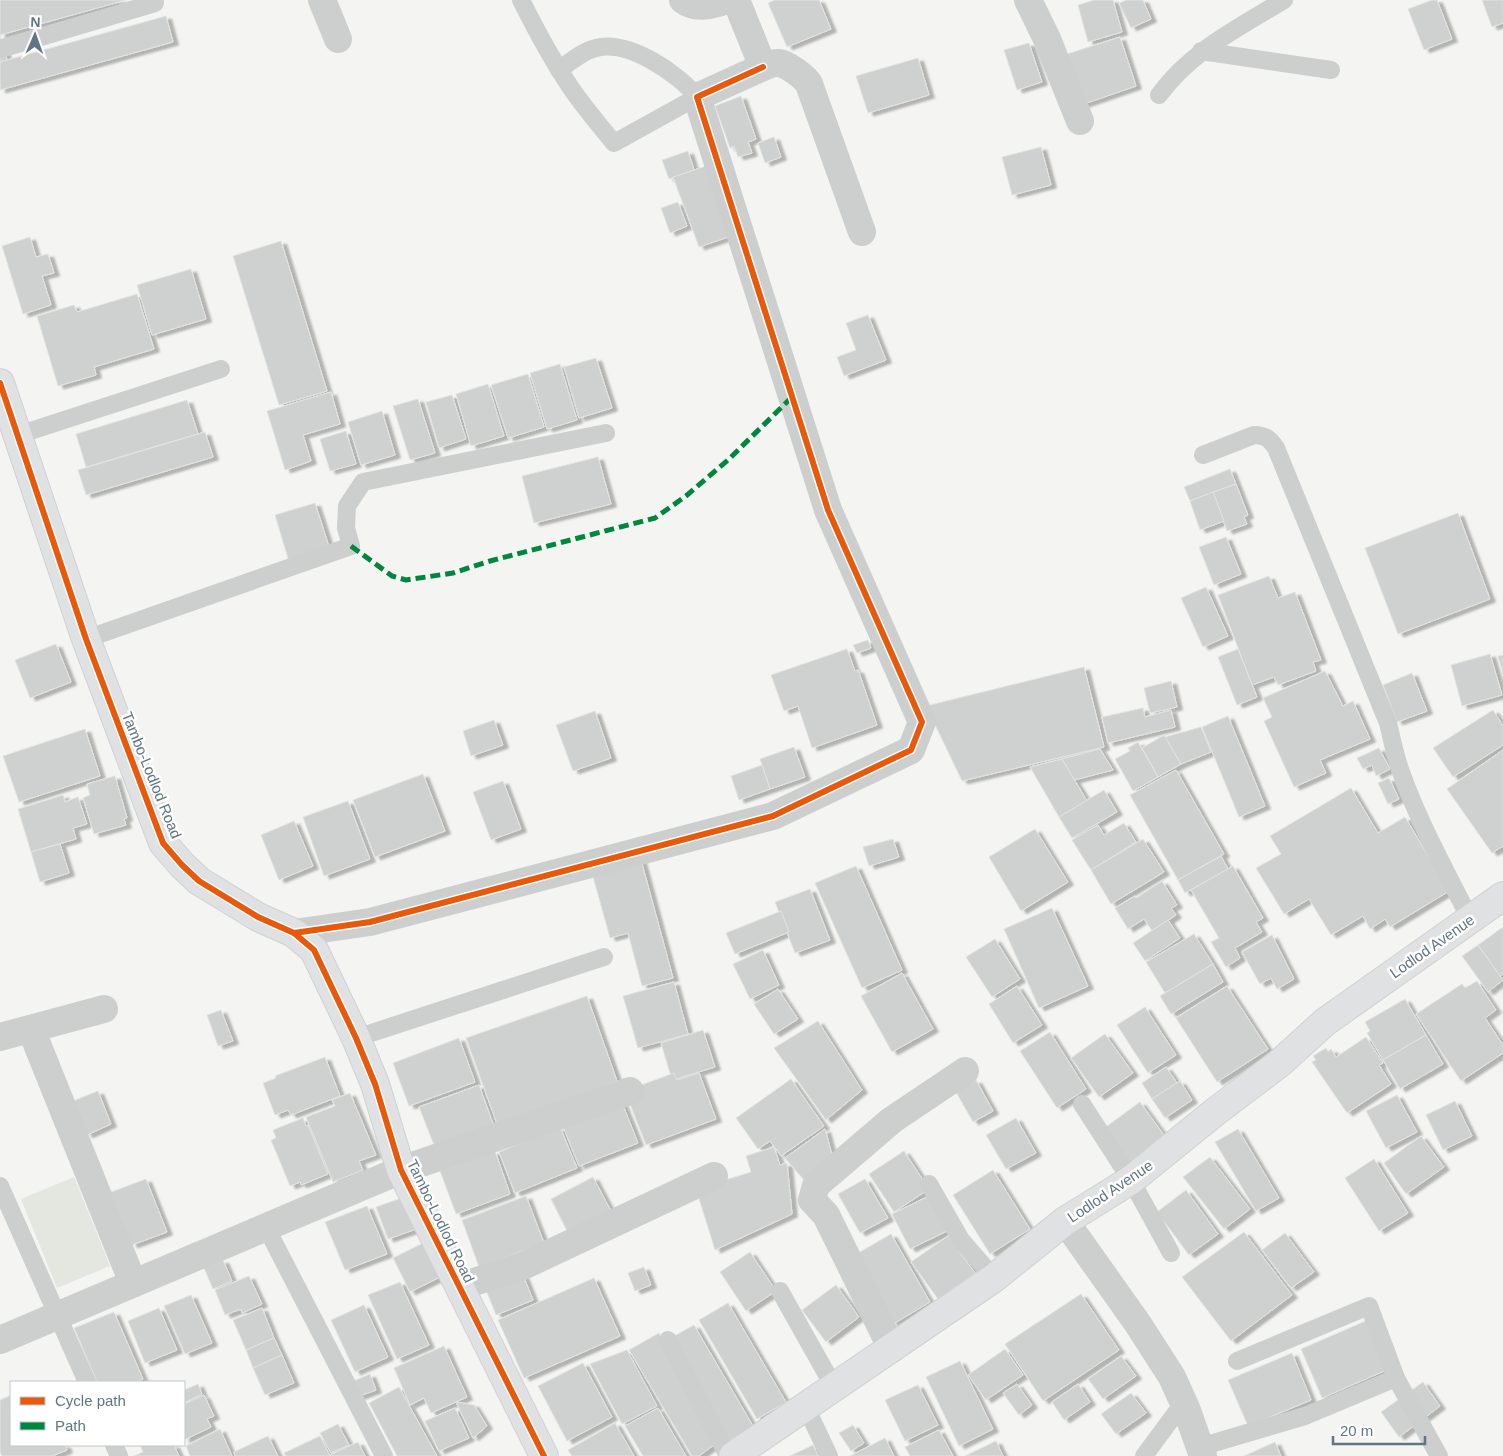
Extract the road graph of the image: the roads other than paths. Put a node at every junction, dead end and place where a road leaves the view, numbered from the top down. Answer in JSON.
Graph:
{"nodes":[{"id":1,"x":322,"y":0,"type":"edge"},
{"id":2,"x":521,"y":0,"type":"edge"},
{"id":3,"x":683,"y":0,"type":"edge"},
{"id":4,"x":727,"y":0,"type":"edge"},
{"id":5,"x":736,"y":0,"type":"edge"},
{"id":6,"x":1028,"y":0,"type":"edge"},
{"id":7,"x":1284,"y":0,"type":"edge"},
{"id":8,"x":155,"y":3,"type":"dead end"},
{"id":9,"x":338,"y":39,"type":"dead end"},
{"id":10,"x":0,"y":50,"type":"edge"},
{"id":11,"x":1201,"y":51,"type":"junction"},
{"id":12,"x":763,"y":67,"type":"junction"},
{"id":13,"x":559,"y":70,"type":"junction"},
{"id":14,"x":1331,"y":70,"type":"dead end"},
{"id":15,"x":1158,"y":95,"type":"dead end"},
{"id":16,"x":697,"y":97,"type":"junction"},
{"id":17,"x":1080,"y":121,"type":"dead end"},
{"id":18,"x":862,"y":232,"type":"dead end"},
{"id":19,"x":221,"y":369,"type":"dead end"},
{"id":20,"x":0,"y":383,"type":"edge"},
{"id":21,"x":606,"y":433,"type":"dead end"},
{"id":22,"x":18,"y":435,"type":"junction"},
{"id":23,"x":1203,"y":455,"type":"dead end"},
{"id":24,"x":86,"y":639,"type":"junction"},
{"id":25,"x":1503,"y":896,"type":"edge"},
{"id":26,"x":1470,"y":919,"type":"junction"},
{"id":27,"x":294,"y":933,"type":"junction"},
{"id":28,"x":604,"y":957,"type":"dead end"},
{"id":29,"x":104,"y":1008,"type":"dead end"},
{"id":30,"x":31,"y":1029,"type":"junction"},
{"id":31,"x":0,"y":1037,"type":"edge"},
{"id":32,"x":356,"y":1038,"type":"junction"},
{"id":33,"x":965,"y":1071,"type":"dead end"},
{"id":34,"x":630,"y":1091,"type":"dead end"},
{"id":35,"x":1082,"y":1104,"type":"dead end"},
{"id":36,"x":401,"y":1170,"type":"junction"},
{"id":37,"x":714,"y":1176,"type":"dead end"},
{"id":38,"x":1130,"y":1180,"type":"junction"},
{"id":39,"x":928,"y":1184,"type":"dead end"},
{"id":40,"x":0,"y":1186,"type":"edge"},
{"id":41,"x":1066,"y":1221,"type":"junction"},
{"id":42,"x":266,"y":1227,"type":"junction"},
{"id":43,"x":1171,"y":1254,"type":"dead end"},
{"id":44,"x":994,"y":1278,"type":"junction"},
{"id":45,"x":133,"y":1283,"type":"junction"},
{"id":46,"x":459,"y":1287,"type":"junction"},
{"id":47,"x":780,"y":1291,"type":"dead end"},
{"id":48,"x":57,"y":1316,"type":"junction"},
{"id":49,"x":0,"y":1340,"type":"edge"},
{"id":50,"x":668,"y":1340,"type":"dead end"},
{"id":51,"x":892,"y":1349,"type":"junction"},
{"id":52,"x":1237,"y":1361,"type":"dead end"},
{"id":53,"x":1396,"y":1378,"type":"junction"},
{"id":54,"x":87,"y":1381,"type":"edge"},
{"id":55,"x":834,"y":1387,"type":"junction"},
{"id":56,"x":806,"y":1407,"type":"junction"},
{"id":57,"x":1186,"y":1408,"type":"junction"},
{"id":58,"x":1202,"y":1452,"type":"edge"},
{"id":59,"x":384,"y":1456,"type":"edge"},
{"id":60,"x":544,"y":1456,"type":"edge"},
{"id":61,"x":728,"y":1456,"type":"edge"},
{"id":62,"x":733,"y":1456,"type":"edge"},
{"id":63,"x":829,"y":1456,"type":"edge"},
{"id":64,"x":1144,"y":1456,"type":"edge"},
{"id":65,"x":1439,"y":1456,"type":"edge"}],
"edges":[{"from":1,"to":9,"type":"street"},
{"from":2,"to":13,"type":"lane"},
{"from":3,"to":4,"type":"street"},
{"from":5,"to":12,"type":"street"},
{"from":6,"to":17,"type":"street"},
{"from":7,"to":11,"type":"lane"},
{"from":8,"to":10,"type":"lane"},
{"from":11,"to":14,"type":"lane"},
{"from":11,"to":15,"type":"lane"},
{"from":12,"to":16,"type":"street"},
{"from":12,"to":18,"type":"street"},
{"from":13,"to":16,"type":"lane"},
{"from":13,"to":16,"type":"lane"},
{"from":16,"to":27,"type":"street"},
{"from":19,"to":22,"type":"lane"},
{"from":20,"to":22,"type":"street","name":"Tambo-Lodlod Road"},
{"from":21,"to":24,"type":"lane"},
{"from":22,"to":24,"type":"street","name":"Tambo-Lodlod Road"},
{"from":23,"to":26,"type":"lane"},
{"from":24,"to":27,"type":"street","name":"Tambo-Lodlod Road"},
{"from":25,"to":26,"type":"street","name":"Lodlod Avenue"},
{"from":26,"to":38,"type":"street","name":"Lodlod Avenue"},
{"from":27,"to":32,"type":"street","name":"Tambo-Lodlod Road"},
{"from":28,"to":32,"type":"lane"},
{"from":29,"to":30,"type":"street"},
{"from":30,"to":31,"type":"street"},
{"from":30,"to":45,"type":"street"},
{"from":32,"to":36,"type":"street","name":"Tambo-Lodlod Road"},
{"from":33,"to":51,"type":"street"},
{"from":34,"to":36,"type":"street"},
{"from":35,"to":38,"type":"lane"},
{"from":36,"to":42,"type":"street"},
{"from":36,"to":46,"type":"street","name":"Tambo-Lodlod Road"},
{"from":37,"to":46,"type":"street"},
{"from":38,"to":41,"type":"street","name":"Lodlod Avenue"},
{"from":38,"to":43,"type":"lane"},
{"from":39,"to":44,"type":"lane"},
{"from":40,"to":48,"type":"lane"},
{"from":41,"to":44,"type":"street","name":"Lodlod Avenue"},
{"from":41,"to":57,"type":"street"},
{"from":42,"to":45,"type":"street"},
{"from":42,"to":59,"type":"lane"},
{"from":44,"to":51,"type":"street","name":"Lodlod Avenue"},
{"from":45,"to":48,"type":"street"},
{"from":46,"to":60,"type":"street","name":"Tambo-Lodlod Road"},
{"from":47,"to":55,"type":"lane"},
{"from":48,"to":49,"type":"street"},
{"from":48,"to":54,"type":"lane"},
{"from":50,"to":61,"type":"lane"},
{"from":51,"to":55,"type":"street","name":"Lodlod Avenue"},
{"from":52,"to":53,"type":"lane"},
{"from":53,"to":58,"type":"lane"},
{"from":53,"to":65,"type":"lane"},
{"from":55,"to":56,"type":"street","name":"Lodlod Avenue"},
{"from":56,"to":62,"type":"street","name":"Lodlod Avenue"},
{"from":56,"to":63,"type":"lane"},
{"from":57,"to":58,"type":"street"},
{"from":57,"to":64,"type":"lane"}]}
